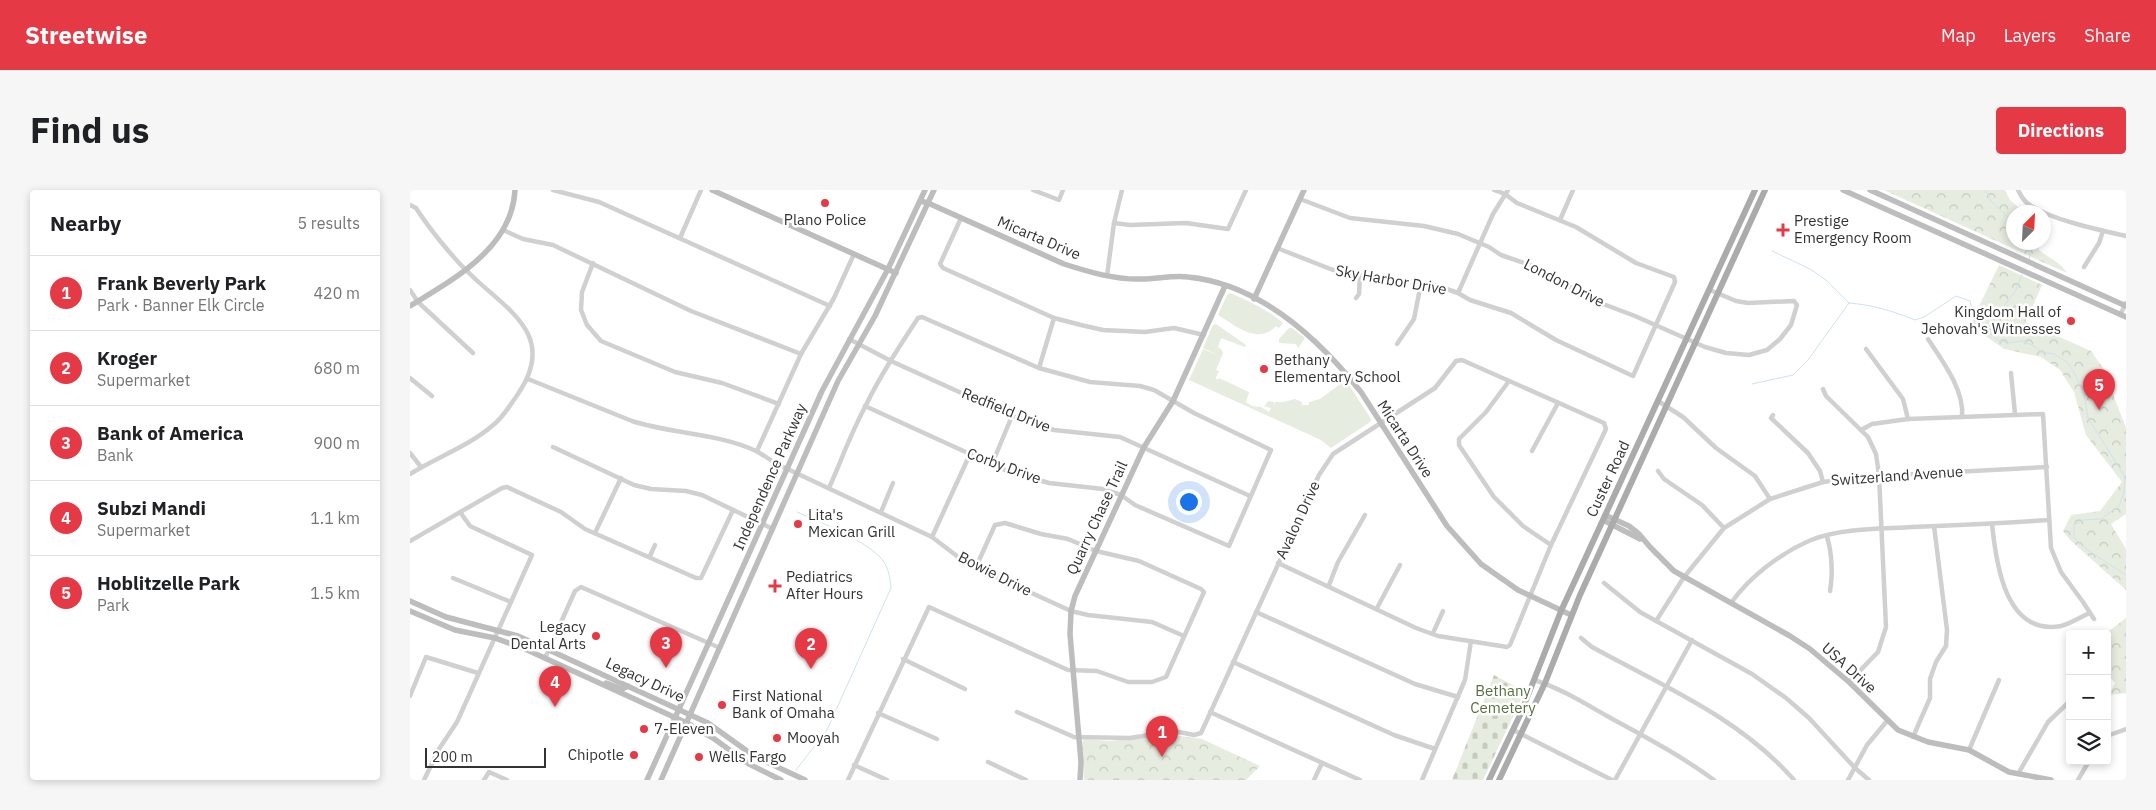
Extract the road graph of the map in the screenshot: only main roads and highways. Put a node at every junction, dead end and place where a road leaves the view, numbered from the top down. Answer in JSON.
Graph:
{"nodes":[{"id":1,"x":515,"y":190,"type":"edge"},
{"id":2,"x":712,"y":190,"type":"edge"},
{"id":3,"x":925,"y":190,"type":"edge"},
{"id":4,"x":934,"y":190,"type":"edge"},
{"id":5,"x":1304,"y":190,"type":"edge"},
{"id":6,"x":1755,"y":190,"type":"edge"},
{"id":7,"x":1765,"y":190,"type":"edge"},
{"id":8,"x":1843,"y":190,"type":"edge"},
{"id":9,"x":1870,"y":190,"type":"edge"},
{"id":10,"x":1879,"y":194,"type":"junction"},
{"id":11,"x":921,"y":199,"type":"junction"},
{"id":12,"x":928,"y":203,"type":"junction"},
{"id":13,"x":1874,"y":204,"type":"junction"},
{"id":14,"x":1741,"y":220,"type":"junction"},
{"id":15,"x":1749,"y":224,"type":"junction"},
{"id":16,"x":1962,"y":231,"type":"junction"},
{"id":17,"x":1957,"y":241,"type":"junction"},
{"id":18,"x":888,"y":269,"type":"junction"},
{"id":19,"x":896,"y":273,"type":"junction"},
{"id":20,"x":1226,"y":286,"type":"junction"},
{"id":21,"x":1254,"y":298,"type":"junction"},
{"id":22,"x":2126,"y":305,"type":"edge"},
{"id":23,"x":410,"y":306,"type":"edge"},
{"id":24,"x":2123,"y":316,"type":"edge"},
{"id":25,"x":1604,"y":517,"type":"junction"},
{"id":26,"x":1613,"y":522,"type":"junction"},
{"id":27,"x":732,"y":593,"type":"junction"},
{"id":28,"x":742,"y":597,"type":"junction"},
{"id":29,"x":410,"y":601,"type":"edge"},
{"id":30,"x":410,"y":611,"type":"edge"},
{"id":31,"x":1561,"y":611,"type":"junction"},
{"id":32,"x":1571,"y":615,"type":"junction"},
{"id":33,"x":581,"y":665,"type":"junction"},
{"id":34,"x":577,"y":674,"type":"junction"},
{"id":35,"x":602,"y":685,"type":"junction"},
{"id":36,"x":628,"y":686,"type":"junction"},
{"id":37,"x":679,"y":710,"type":"junction"},
{"id":38,"x":691,"y":714,"type":"junction"},
{"id":39,"x":674,"y":718,"type":"junction"},
{"id":40,"x":687,"y":723,"type":"junction"},
{"id":41,"x":747,"y":752,"type":"junction"},
{"id":42,"x":742,"y":760,"type":"junction"},
{"id":43,"x":648,"y":780,"type":"edge"},
{"id":44,"x":661,"y":780,"type":"edge"},
{"id":45,"x":780,"y":780,"type":"edge"},
{"id":46,"x":806,"y":780,"type":"edge"},
{"id":47,"x":1080,"y":780,"type":"edge"},
{"id":48,"x":1489,"y":780,"type":"edge"},
{"id":49,"x":1499,"y":780,"type":"edge"},
{"id":50,"x":2051,"y":780,"type":"edge"}],
"edges":[{"from":1,"to":23,"type":"main road"},
{"from":2,"to":18,"type":"main road"},
{"from":3,"to":11,"type":"main road","name":"Independence Parkway"},
{"from":4,"to":12,"type":"main road","name":"Independence Parkway"},
{"from":5,"to":21,"type":"main road"},
{"from":6,"to":14,"type":"main road","name":"Custer Road"},
{"from":7,"to":15,"type":"main road","name":"Custer Road"},
{"from":8,"to":13,"type":"main road"},
{"from":9,"to":10,"type":"main road"},
{"from":10,"to":13,"type":"main road"},
{"from":10,"to":16,"type":"main road"},
{"from":11,"to":12,"type":"main road","name":"Micarta Drive"},
{"from":11,"to":18,"type":"main road","name":"Independence Parkway"},
{"from":12,"to":19,"type":"main road","name":"Independence Parkway"},
{"from":12,"to":20,"type":"main road","name":"Micarta Drive"},
{"from":13,"to":17,"type":"main road"},
{"from":14,"to":15,"type":"main road"},
{"from":14,"to":25,"type":"main road","name":"Custer Road"},
{"from":15,"to":26,"type":"main road","name":"Custer Road"},
{"from":16,"to":17,"type":"main road"},
{"from":16,"to":22,"type":"main road"},
{"from":17,"to":24,"type":"main road"},
{"from":18,"to":19,"type":"main road"},
{"from":18,"to":27,"type":"main road","name":"Independence Parkway"},
{"from":19,"to":28,"type":"main road","name":"Independence Parkway"},
{"from":20,"to":21,"type":"main road","name":"Micarta Drive"},
{"from":20,"to":47,"type":"main road","name":"Quarry Chase Trail"},
{"from":21,"to":31,"type":"main road","name":"Micarta Drive"},
{"from":25,"to":26,"type":"main road","name":"USA Drive"},
{"from":25,"to":31,"type":"main road","name":"Custer Road"},
{"from":26,"to":32,"type":"main road","name":"Custer Road"},
{"from":26,"to":50,"type":"main road","name":"USA Drive"},
{"from":27,"to":28,"type":"main road"},
{"from":27,"to":37,"type":"main road","name":"Independence Parkway"},
{"from":28,"to":38,"type":"main road","name":"Independence Parkway"},
{"from":29,"to":33,"type":"main road","name":"Legacy Drive"},
{"from":30,"to":34,"type":"main road","name":"Legacy Drive"},
{"from":31,"to":32,"type":"main road","name":"Micarta Drive"},
{"from":31,"to":48,"type":"main road","name":"Custer Road"},
{"from":32,"to":49,"type":"main road","name":"Custer Road"},
{"from":33,"to":34,"type":"main road"},
{"from":33,"to":36,"type":"main road","name":"Legacy Drive"},
{"from":34,"to":35,"type":"main road","name":"Legacy Drive"},
{"from":35,"to":36,"type":"main road"},
{"from":35,"to":39,"type":"main road","name":"Legacy Drive"},
{"from":36,"to":37,"type":"main road","name":"Legacy Drive"},
{"from":37,"to":38,"type":"main road","name":"Legacy Drive"},
{"from":37,"to":39,"type":"main road","name":"Independence Parkway"},
{"from":38,"to":40,"type":"main road","name":"Independence Parkway"},
{"from":38,"to":41,"type":"main road","name":"Legacy Drive"},
{"from":39,"to":40,"type":"main road","name":"Legacy Drive"},
{"from":39,"to":43,"type":"main road","name":"Independence Parkway"},
{"from":40,"to":42,"type":"main road","name":"Legacy Drive"},
{"from":40,"to":44,"type":"main road","name":"Independence Parkway"},
{"from":41,"to":42,"type":"main road"},
{"from":41,"to":46,"type":"main road","name":"Legacy Drive"},
{"from":42,"to":45,"type":"main road","name":"Legacy Drive"}]}
